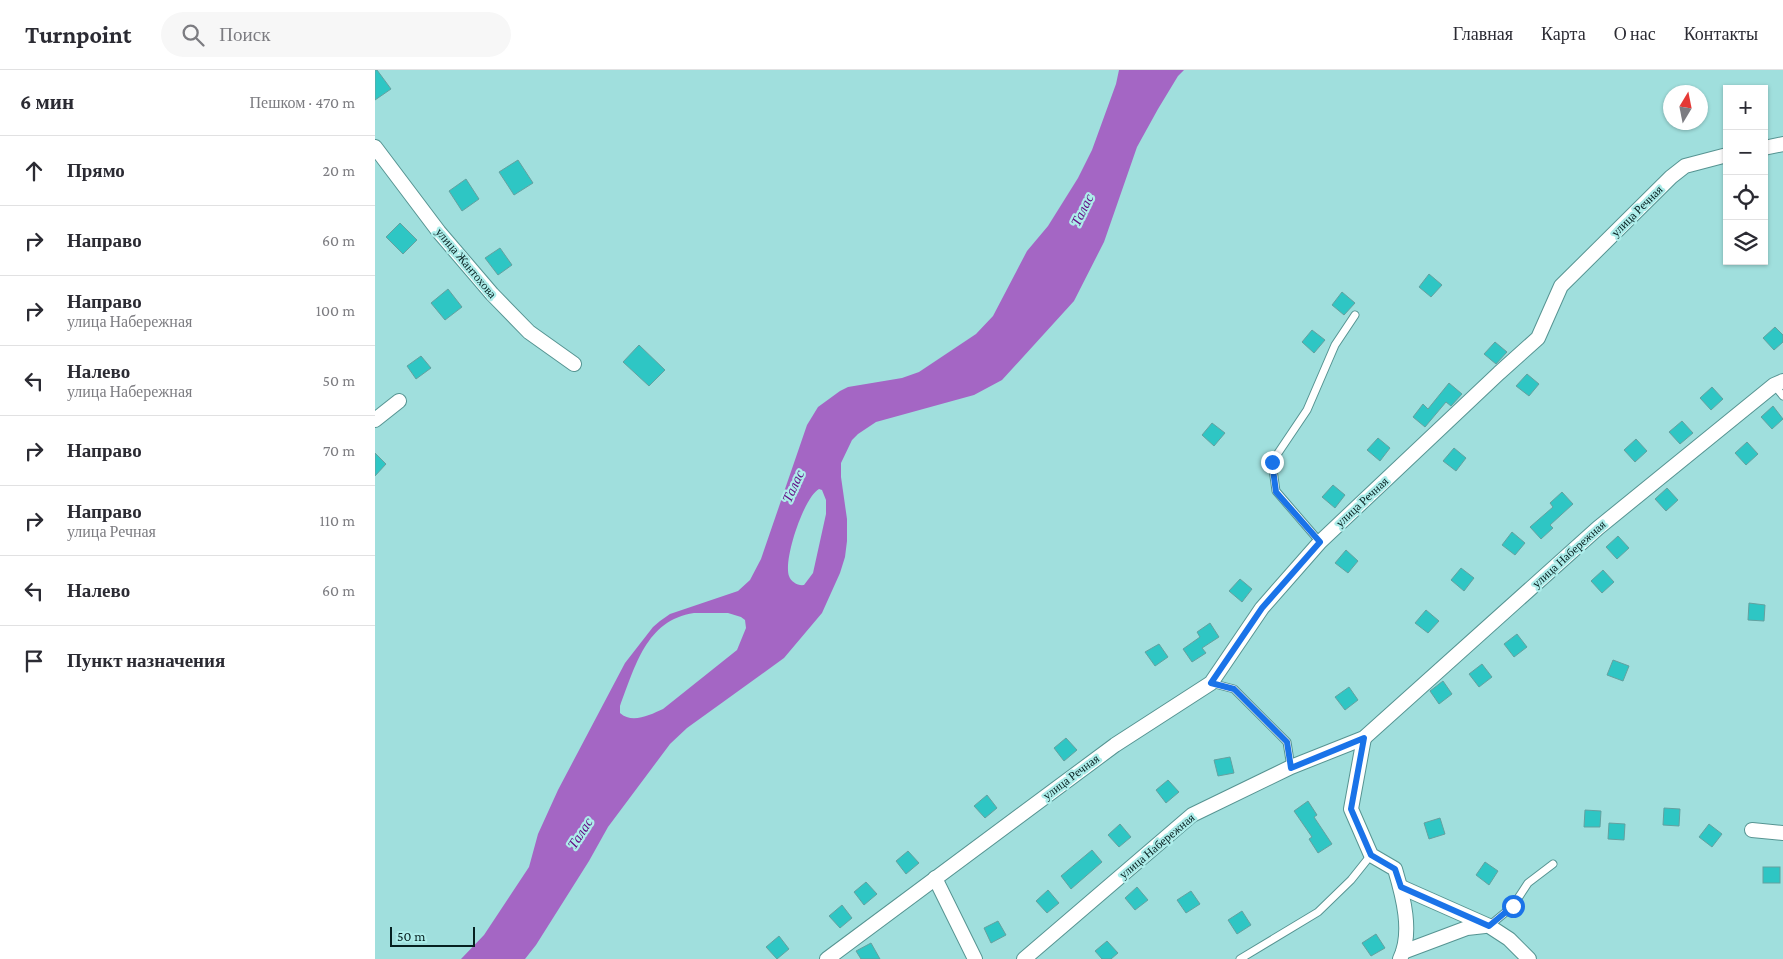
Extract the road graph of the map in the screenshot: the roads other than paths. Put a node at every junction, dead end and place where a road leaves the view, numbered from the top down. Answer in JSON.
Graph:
{"nodes":[{"id":1,"x":1783,"y":144,"type":"edge"},
{"id":2,"x":375,"y":147,"type":"edge"},
{"id":3,"x":1768,"y":147,"type":"edge"},
{"id":4,"x":1723,"y":156,"type":"edge"},
{"id":5,"x":1355,"y":315,"type":"dead end"},
{"id":6,"x":574,"y":364,"type":"dead end"},
{"id":7,"x":1780,"y":387,"type":"edge"},
{"id":8,"x":399,"y":401,"type":"dead end"},
{"id":9,"x":375,"y":420,"type":"edge"},
{"id":10,"x":1320,"y":542,"type":"junction"},
{"id":11,"x":1211,"y":683,"type":"junction"},
{"id":12,"x":1364,"y":738,"type":"junction"},
{"id":13,"x":1291,"y":768,"type":"junction"},
{"id":14,"x":1752,"y":830,"type":"dead end"},
{"id":15,"x":1783,"y":833,"type":"edge"},
{"id":16,"x":1371,"y":855,"type":"junction"},
{"id":17,"x":1553,"y":864,"type":"dead end"},
{"id":18,"x":935,"y":878,"type":"junction"},
{"id":19,"x":1401,"y":887,"type":"junction"},
{"id":20,"x":1489,"y":926,"type":"junction"},
{"id":21,"x":1401,"y":956,"type":"edge"},
{"id":22,"x":827,"y":959,"type":"edge"},
{"id":23,"x":975,"y":959,"type":"edge"},
{"id":24,"x":1024,"y":959,"type":"edge"},
{"id":25,"x":1240,"y":959,"type":"edge"},
{"id":26,"x":1529,"y":959,"type":"edge"}],
"edges":[{"from":1,"to":3,"type":"street"},
{"from":2,"to":6,"type":"street","name":"улица Жантохова"},
{"from":4,"to":10,"type":"street","name":"улица Речная"},
{"from":5,"to":10,"type":"lane"},
{"from":7,"to":12,"type":"street","name":"улица Набережная"},
{"from":8,"to":9,"type":"street"},
{"from":10,"to":11,"type":"street","name":"улица Речная"},
{"from":11,"to":13,"type":"lane"},
{"from":11,"to":18,"type":"street","name":"улица Речная"},
{"from":12,"to":13,"type":"street","name":"улица Набережная"},
{"from":12,"to":16,"type":"street"},
{"from":13,"to":24,"type":"street","name":"улица Набережная"},
{"from":14,"to":15,"type":"street"},
{"from":16,"to":19,"type":"street"},
{"from":16,"to":25,"type":"lane"},
{"from":17,"to":20,"type":"lane"},
{"from":18,"to":22,"type":"street","name":"улица Речная"},
{"from":18,"to":23,"type":"street"},
{"from":19,"to":20,"type":"street"},
{"from":19,"to":21,"type":"street"},
{"from":20,"to":21,"type":"street"},
{"from":20,"to":26,"type":"street"}]}
